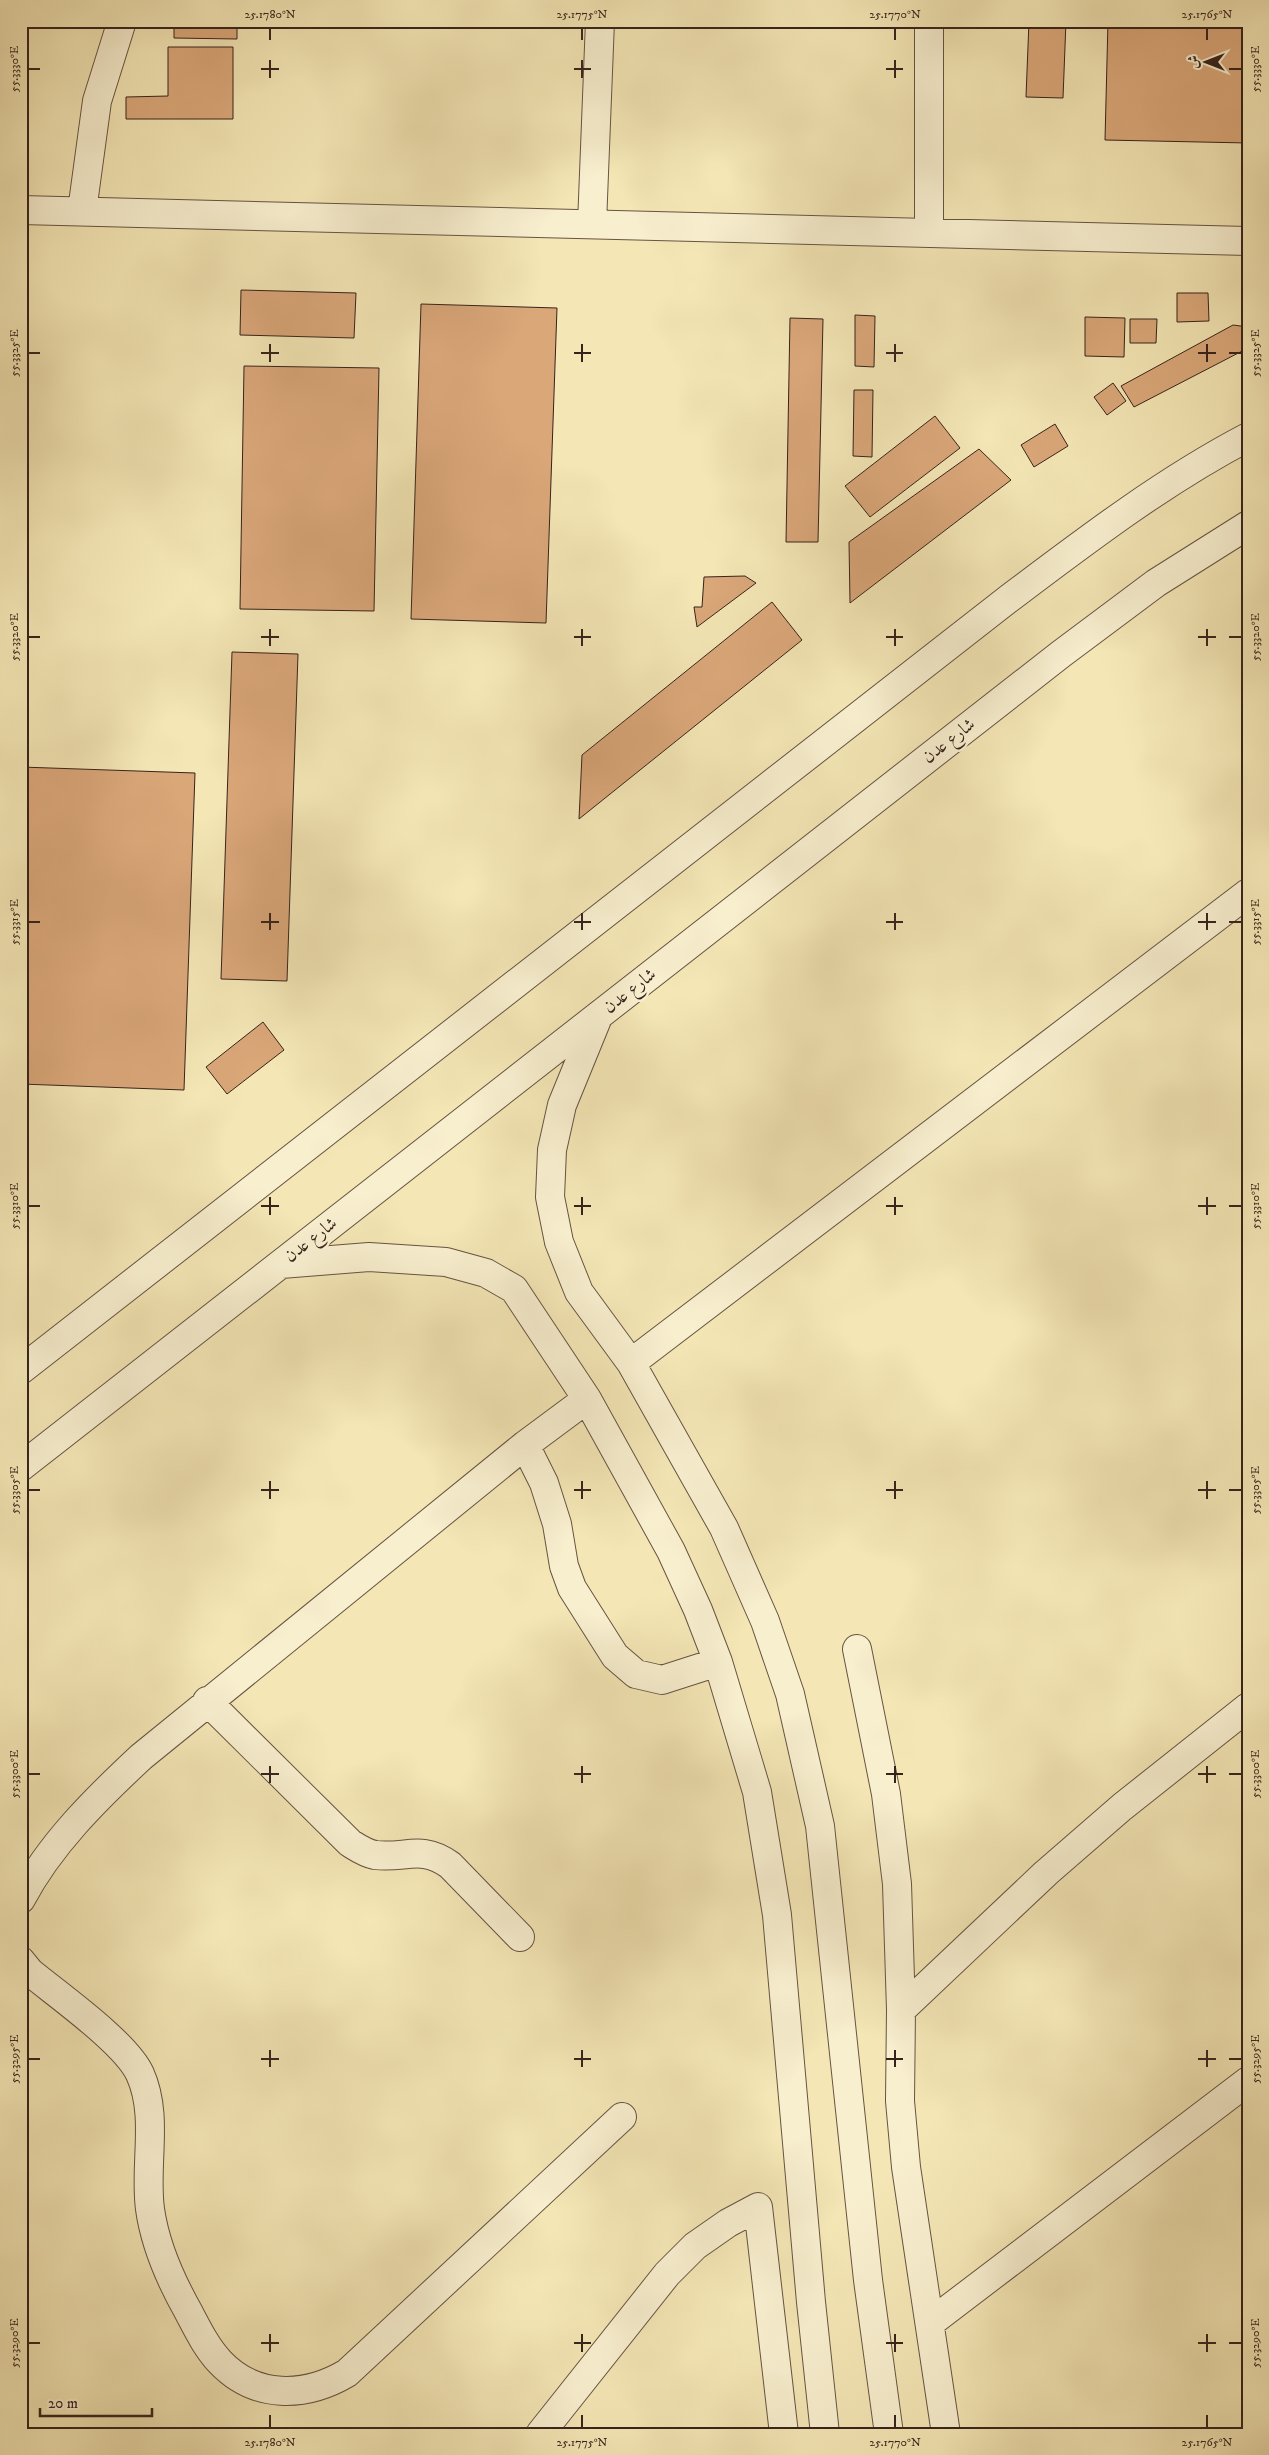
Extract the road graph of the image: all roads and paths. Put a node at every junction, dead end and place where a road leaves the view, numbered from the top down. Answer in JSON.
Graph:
{"nodes":[{"id":1,"x":122,"y":21,"type":"edge"},
{"id":2,"x":600,"y":21,"type":"edge"},
{"id":3,"x":929,"y":21,"type":"edge"},
{"id":4,"x":21,"y":210,"type":"edge"},
{"id":5,"x":82,"y":211,"type":"junction"},
{"id":6,"x":592,"y":224,"type":"junction"},
{"id":7,"x":929,"y":233,"type":"junction"},
{"id":8,"x":1248,"y":241,"type":"edge"},
{"id":9,"x":1248,"y":437,"type":"edge"},
{"id":10,"x":1248,"y":525,"type":"edge"},
{"id":11,"x":1248,"y":893,"type":"edge"},
{"id":12,"x":598,"y":1016,"type":"junction"},
{"id":13,"x":280,"y":1264,"type":"junction"},
{"id":14,"x":631,"y":1363,"type":"junction"},
{"id":15,"x":21,"y":1370,"type":"edge"},
{"id":16,"x":587,"y":1399,"type":"junction"},
{"id":17,"x":525,"y":1445,"type":"junction"},
{"id":18,"x":21,"y":1467,"type":"edge"},
{"id":19,"x":857,"y":1649,"type":"dead end"},
{"id":20,"x":718,"y":1662,"type":"junction"},
{"id":21,"x":207,"y":1701,"type":"junction"},
{"id":22,"x":1248,"y":1707,"type":"edge"},
{"id":23,"x":21,"y":1899,"type":"edge"},
{"id":24,"x":520,"y":1937,"type":"dead end"},
{"id":25,"x":21,"y":1961,"type":"edge"},
{"id":26,"x":901,"y":2010,"type":"junction"},
{"id":27,"x":1248,"y":2081,"type":"edge"},
{"id":28,"x":622,"y":2117,"type":"dead end"},
{"id":29,"x":930,"y":2322,"type":"junction"},
{"id":30,"x":540,"y":2434,"type":"edge"},
{"id":31,"x":784,"y":2434,"type":"edge"},
{"id":32,"x":825,"y":2434,"type":"edge"},
{"id":33,"x":889,"y":2434,"type":"edge"},
{"id":34,"x":946,"y":2434,"type":"edge"}],
"edges":[{"from":1,"to":5,"type":"street"},
{"from":2,"to":6,"type":"street"},
{"from":3,"to":7,"type":"street"},
{"from":4,"to":5,"type":"street"},
{"from":5,"to":6,"type":"street"},
{"from":6,"to":7,"type":"street"},
{"from":7,"to":8,"type":"street"},
{"from":9,"to":15,"type":"street"},
{"from":10,"to":12,"type":"street","name":"شارع عدن"},
{"from":11,"to":14,"type":"street"},
{"from":12,"to":13,"type":"street","name":"شارع عدن"},
{"from":12,"to":14,"type":"street"},
{"from":13,"to":16,"type":"street"},
{"from":13,"to":18,"type":"street","name":"شارع عدن"},
{"from":14,"to":33,"type":"street"},
{"from":16,"to":17,"type":"street"},
{"from":16,"to":20,"type":"street"},
{"from":17,"to":20,"type":"street"},
{"from":17,"to":21,"type":"street"},
{"from":19,"to":26,"type":"street"},
{"from":20,"to":32,"type":"street"},
{"from":21,"to":23,"type":"street"},
{"from":21,"to":24,"type":"street"},
{"from":22,"to":26,"type":"street"},
{"from":25,"to":28,"type":"street"},
{"from":26,"to":29,"type":"street"},
{"from":27,"to":29,"type":"street"},
{"from":29,"to":34,"type":"street"},
{"from":30,"to":31,"type":"street"}]}
